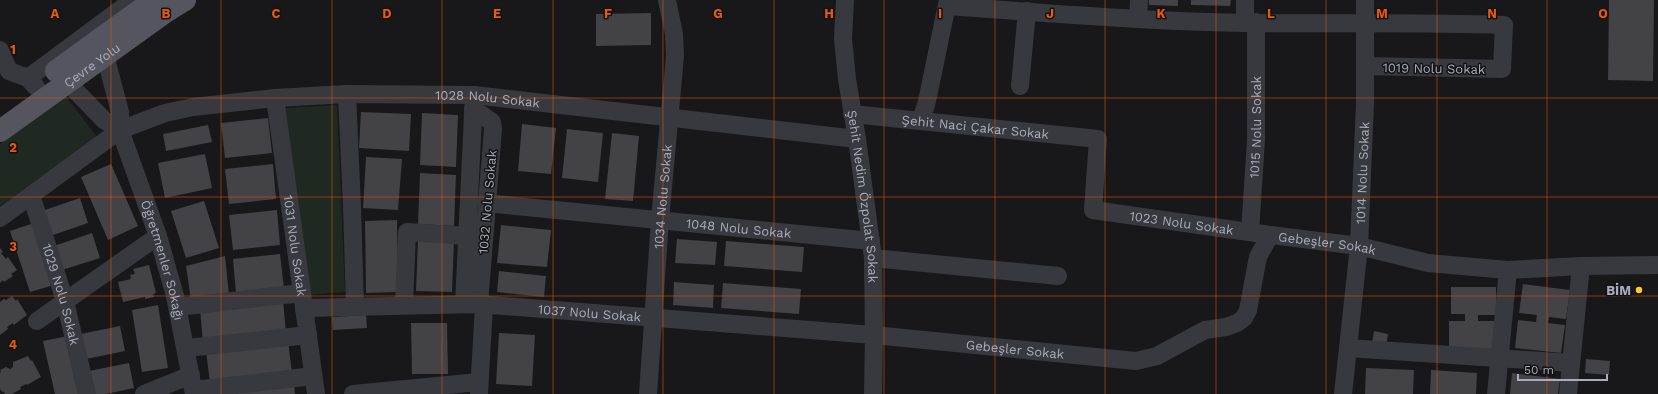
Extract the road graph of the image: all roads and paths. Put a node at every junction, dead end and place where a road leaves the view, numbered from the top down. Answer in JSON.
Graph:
{"nodes":[{"id":1,"x":133,"y":0,"type":"edge"},
{"id":2,"x":154,"y":0,"type":"edge"},
{"id":3,"x":185,"y":0,"type":"edge"},
{"id":4,"x":668,"y":0,"type":"edge"},
{"id":5,"x":843,"y":0,"type":"edge"},
{"id":6,"x":1139,"y":0,"type":"edge"},
{"id":7,"x":1245,"y":0,"type":"edge"},
{"id":8,"x":1365,"y":0,"type":"edge"},
{"id":9,"x":947,"y":3,"type":"edge"},
{"id":10,"x":1067,"y":7,"type":"edge"},
{"id":11,"x":1027,"y":11,"type":"junction"},
{"id":12,"x":1138,"y":19,"type":"junction"},
{"id":13,"x":1251,"y":22,"type":"junction"},
{"id":14,"x":1366,"y":24,"type":"junction"},
{"id":15,"x":0,"y":50,"type":"edge"},
{"id":16,"x":105,"y":56,"type":"junction"},
{"id":17,"x":1365,"y":66,"type":"junction"},
{"id":18,"x":32,"y":82,"type":"junction"},
{"id":19,"x":67,"y":82,"type":"junction"},
{"id":20,"x":1020,"y":86,"type":"dead end"},
{"id":21,"x":347,"y":94,"type":"junction"},
{"id":22,"x":275,"y":98,"type":"junction"},
{"id":23,"x":474,"y":102,"type":"junction"},
{"id":24,"x":0,"y":113,"type":"edge"},
{"id":25,"x":852,"y":114,"type":"junction"},
{"id":26,"x":670,"y":118,"type":"junction"},
{"id":27,"x":921,"y":121,"type":"junction"},
{"id":28,"x":120,"y":130,"type":"junction"},
{"id":29,"x":0,"y":131,"type":"edge"},
{"id":30,"x":857,"y":139,"type":"junction"},
{"id":31,"x":31,"y":195,"type":"junction"},
{"id":32,"x":486,"y":203,"type":"junction"},
{"id":33,"x":1093,"y":210,"type":"joint"},
{"id":34,"x":0,"y":218,"type":"edge"},
{"id":35,"x":660,"y":220,"type":"junction"},
{"id":36,"x":1250,"y":232,"type":"junction"},
{"id":37,"x":1270,"y":235,"type":"junction"},
{"id":38,"x":158,"y":236,"type":"junction"},
{"id":39,"x":467,"y":236,"type":"junction"},
{"id":40,"x":1359,"y":246,"type":"junction"},
{"id":41,"x":872,"y":249,"type":"junction"},
{"id":42,"x":1658,"y":265,"type":"edge"},
{"id":43,"x":1581,"y":266,"type":"junction"},
{"id":44,"x":1508,"y":270,"type":"junction"},
{"id":45,"x":1058,"y":276,"type":"dead end"},
{"id":46,"x":303,"y":300,"type":"junction"},
{"id":47,"x":65,"y":301,"type":"junction"},
{"id":48,"x":476,"y":304,"type":"junction"},
{"id":49,"x":404,"y":305,"type":"junction"},
{"id":50,"x":355,"y":306,"type":"junction"},
{"id":51,"x":178,"y":307,"type":"junction"},
{"id":52,"x":654,"y":318,"type":"junction"},
{"id":53,"x":37,"y":321,"type":"dead end"},
{"id":54,"x":308,"y":335,"type":"junction"},
{"id":55,"x":874,"y":335,"type":"junction"},
{"id":56,"x":187,"y":348,"type":"junction"},
{"id":57,"x":1348,"y":348,"type":"junction"},
{"id":58,"x":1500,"y":358,"type":"junction"},
{"id":59,"x":1571,"y":363,"type":"junction"},
{"id":60,"x":313,"y":376,"type":"junction"},
{"id":61,"x":193,"y":386,"type":"edge"},
{"id":62,"x":479,"y":388,"type":"edge"},
{"id":63,"x":414,"y":391,"type":"edge"},
{"id":64,"x":87,"y":394,"type":"edge"},
{"id":65,"x":144,"y":394,"type":"edge"},
{"id":66,"x":316,"y":394,"type":"edge"},
{"id":67,"x":354,"y":394,"type":"edge"},
{"id":68,"x":648,"y":394,"type":"edge"},
{"id":69,"x":873,"y":394,"type":"edge"},
{"id":70,"x":1343,"y":394,"type":"edge"},
{"id":71,"x":1496,"y":394,"type":"edge"},
{"id":72,"x":1568,"y":394,"type":"edge"}],
"edges":[{"from":1,"to":18,"type":"street"},
{"from":2,"to":18,"type":"main road","name":"Çevre Yolu"},
{"from":3,"to":16,"type":"main road","name":"Çevre Yolu"},
{"from":4,"to":26,"type":"street","name":"1034 Nolu Sokak"},
{"from":5,"to":25,"type":"street","name":"Şehit Nedim Özpolat Sokak"},
{"from":6,"to":12,"type":"street"},
{"from":7,"to":13,"type":"street","name":"1015 Nolu Sokak"},
{"from":8,"to":14,"type":"street","name":"1014 Nolu Sokak"},
{"from":9,"to":11,"type":"street"},
{"from":9,"to":27,"type":"street"},
{"from":10,"to":11,"type":"street"},
{"from":10,"to":12,"type":"street"},
{"from":11,"to":20,"type":"street"},
{"from":12,"to":13,"type":"street"},
{"from":13,"to":14,"type":"street"},
{"from":13,"to":36,"type":"street","name":"1015 Nolu Sokak"},
{"from":14,"to":17,"type":"street","name":"1014 Nolu Sokak"},
{"from":14,"to":17,"type":"street","name":"1019 Nolu Sokak"},
{"from":15,"to":18,"type":"street"},
{"from":16,"to":19,"type":"main road","name":"Çevre Yolu"},
{"from":16,"to":28,"type":"street","name":"Öğretmenler Sokağı"},
{"from":17,"to":40,"type":"street","name":"1014 Nolu Sokak"},
{"from":18,"to":24,"type":"main road","name":"Çevre Yolu"},
{"from":19,"to":28,"type":"street"},
{"from":19,"to":29,"type":"main road","name":"Çevre Yolu"},
{"from":21,"to":22,"type":"street","name":"1028 Nolu Sokak"},
{"from":21,"to":23,"type":"street","name":"1028 Nolu Sokak"},
{"from":21,"to":50,"type":"street"},
{"from":22,"to":28,"type":"street","name":"1028 Nolu Sokak"},
{"from":22,"to":46,"type":"street","name":"1031 Nolu Sokak"},
{"from":23,"to":26,"type":"street","name":"1028 Nolu Sokak"},
{"from":23,"to":32,"type":"street","name":"1032 Nolu Sokak"},
{"from":23,"to":39,"type":"street"},
{"from":25,"to":27,"type":"street","name":"Şehit Naci Çakar Sokak"},
{"from":25,"to":30,"type":"street","name":"Şehit Nedim Özpolat Sokak"},
{"from":26,"to":30,"type":"street","name":"1028 Nolu Sokak"},
{"from":26,"to":35,"type":"street","name":"1034 Nolu Sokak"},
{"from":27,"to":33,"type":"street","name":"Şehit Naci Çakar Sokak"},
{"from":28,"to":31,"type":"street","name":"1028 Nolu Sokak"},
{"from":28,"to":38,"type":"street","name":"Öğretmenler Sokağı"},
{"from":30,"to":41,"type":"street","name":"Şehit Nedim Özpolat Sokak"},
{"from":31,"to":34,"type":"street","name":"1028 Nolu Sokak"},
{"from":31,"to":47,"type":"street","name":"1029 Nolu Sokak"},
{"from":32,"to":35,"type":"street","name":"1048 Nolu Sokak"},
{"from":32,"to":48,"type":"street","name":"1032 Nolu Sokak"},
{"from":33,"to":36,"type":"street","name":"1023 Nolu Sokak"},
{"from":35,"to":41,"type":"street","name":"1048 Nolu Sokak"},
{"from":35,"to":52,"type":"street","name":"1034 Nolu Sokak"},
{"from":36,"to":37,"type":"street","name":"1023 Nolu Sokak"},
{"from":37,"to":40,"type":"street","name":"Gebeşler Sokak"},
{"from":37,"to":55,"type":"street","name":"Gebeşler Sokak"},
{"from":38,"to":47,"type":"street"},
{"from":38,"to":51,"type":"street","name":"Öğretmenler Sokağı"},
{"from":39,"to":48,"type":"street"},
{"from":39,"to":49,"type":"street"},
{"from":40,"to":44,"type":"street","name":"Gebeşler Sokak"},
{"from":40,"to":57,"type":"street","name":"1014 Nolu Sokak"},
{"from":41,"to":45,"type":"street","name":"1048 Nolu Sokak"},
{"from":41,"to":55,"type":"street","name":"Şehit Nedim Özpolat Sokak"},
{"from":42,"to":43,"type":"street","name":"Gebeşler Sokak"},
{"from":43,"to":44,"type":"street","name":"Gebeşler Sokak"},
{"from":43,"to":59,"type":"street"},
{"from":44,"to":58,"type":"street"},
{"from":46,"to":50,"type":"street","name":"1037 Nolu Sokak"},
{"from":46,"to":51,"type":"street","name":"1037 Nolu Sokak"},
{"from":46,"to":54,"type":"street","name":"1031 Nolu Sokak"},
{"from":47,"to":53,"type":"street"},
{"from":47,"to":64,"type":"street","name":"1029 Nolu Sokak"},
{"from":48,"to":49,"type":"street","name":"1037 Nolu Sokak"},
{"from":48,"to":52,"type":"street","name":"1037 Nolu Sokak"},
{"from":48,"to":62,"type":"street","name":"1032 Nolu Sokak"},
{"from":49,"to":50,"type":"street","name":"1037 Nolu Sokak"},
{"from":51,"to":56,"type":"street","name":"Öğretmenler Sokağı"},
{"from":52,"to":55,"type":"street","name":"1037 Nolu Sokak"},
{"from":52,"to":68,"type":"street","name":"1034 Nolu Sokak"},
{"from":54,"to":56,"type":"street"},
{"from":54,"to":60,"type":"street","name":"1031 Nolu Sokak"},
{"from":55,"to":69,"type":"street","name":"Şehit Nedim Özpolat Sokak"},
{"from":56,"to":61,"type":"street","name":"Öğretmenler Sokağı"},
{"from":57,"to":58,"type":"street"},
{"from":57,"to":70,"type":"street","name":"1014 Nolu Sokak"},
{"from":58,"to":59,"type":"street"},
{"from":58,"to":71,"type":"street"},
{"from":59,"to":72,"type":"street"},
{"from":60,"to":61,"type":"street"},
{"from":60,"to":66,"type":"street","name":"1031 Nolu Sokak"},
{"from":61,"to":65,"type":"street"},
{"from":62,"to":63,"type":"street"},
{"from":63,"to":67,"type":"street"}]}
